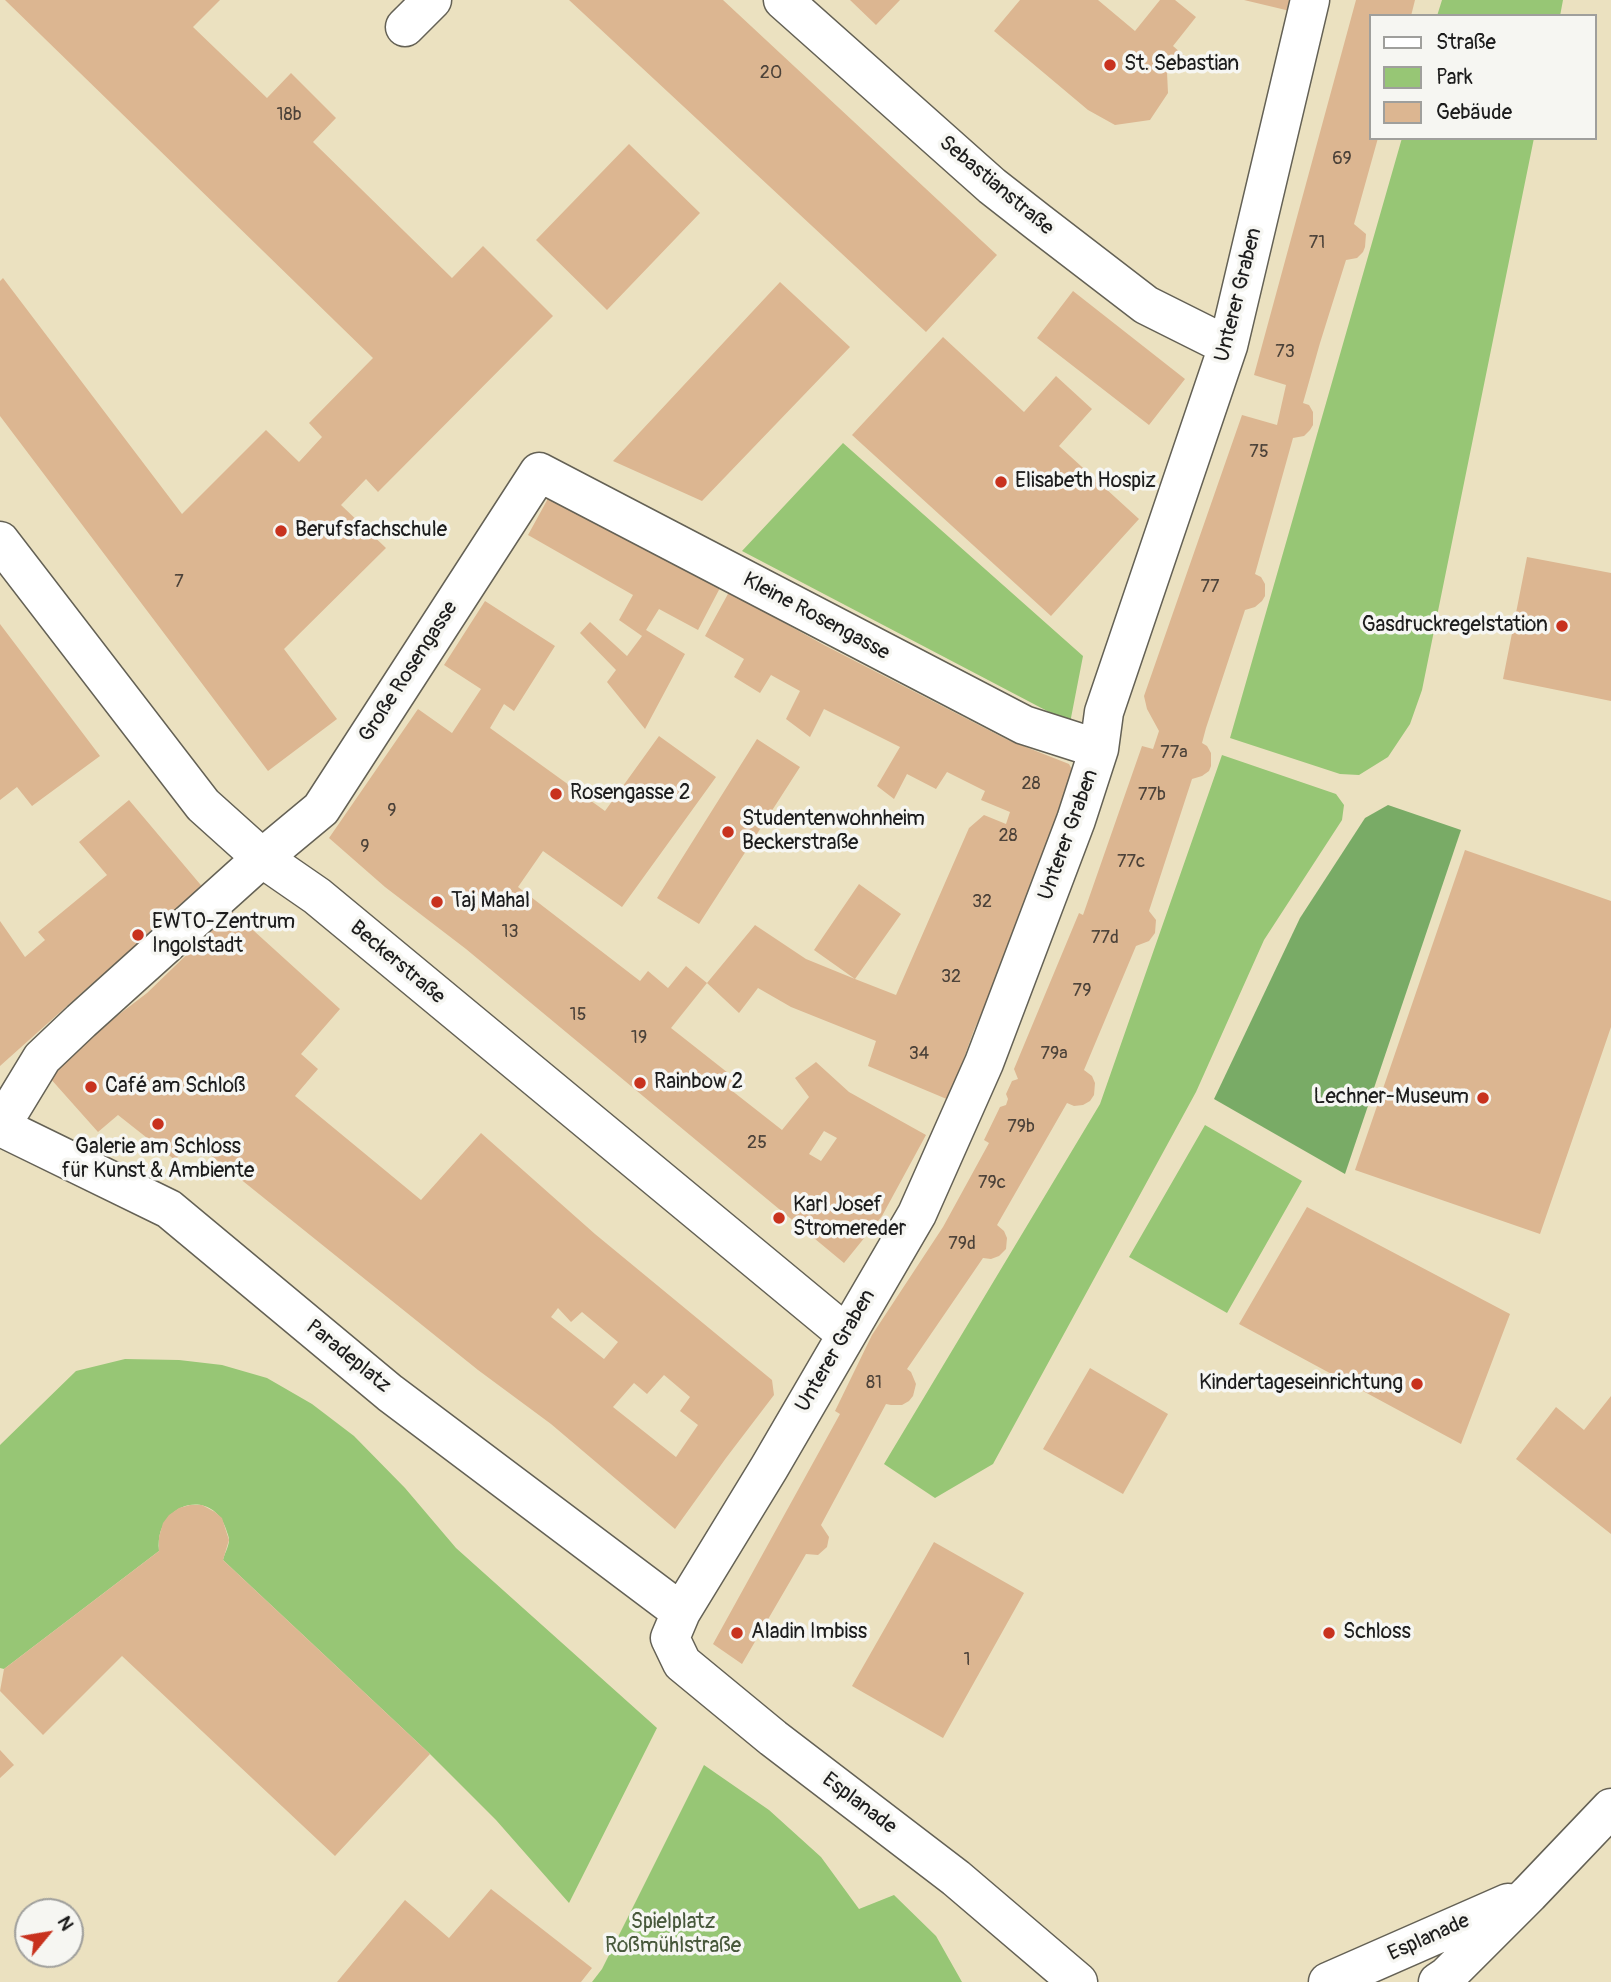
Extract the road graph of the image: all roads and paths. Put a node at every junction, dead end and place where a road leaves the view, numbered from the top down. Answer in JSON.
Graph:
{"nodes":[{"id":1,"x":432,"y":0,"type":"edge"},
{"id":2,"x":783,"y":0,"type":"edge"},
{"id":3,"x":1310,"y":0,"type":"edge"},
{"id":4,"x":405,"y":27,"type":"dead end"},
{"id":5,"x":1228,"y":346,"type":"junction"},
{"id":6,"x":539,"y":472,"type":"joint"},
{"id":7,"x":0,"y":541,"type":"edge"},
{"id":8,"x":1099,"y":749,"type":"junction"},
{"id":9,"x":262,"y":858,"type":"junction"},
{"id":10,"x":217,"y":899,"type":"joint"},
{"id":11,"x":0,"y":1127,"type":"edge"},
{"id":12,"x":846,"y":1334,"type":"junction"},
{"id":13,"x":681,"y":1612,"type":"junction"},
{"id":14,"x":1611,"y":1808,"type":"edge"},
{"id":15,"x":1529,"y":1894,"type":"junction"},
{"id":16,"x":1078,"y":1982,"type":"edge"},
{"id":17,"x":1328,"y":1982,"type":"edge"},
{"id":18,"x":1438,"y":1982,"type":"edge"}],
"edges":[{"from":1,"to":4,"type":"street"},
{"from":2,"to":5,"type":"street","name":"Sebastianstraße"},
{"from":3,"to":5,"type":"street","name":"Unterer Graben"},
{"from":5,"to":8,"type":"street","name":"Unterer Graben"},
{"from":6,"to":8,"type":"street","name":"Kleine Rosengasse"},
{"from":6,"to":9,"type":"street","name":"Große Rosengasse"},
{"from":7,"to":9,"type":"street","name":"Beckerstraße"},
{"from":8,"to":12,"type":"street","name":"Unterer Graben"},
{"from":9,"to":10,"type":"street","name":"Große Rosengasse"},
{"from":9,"to":12,"type":"street","name":"Beckerstraße"},
{"from":10,"to":11,"type":"street","name":"Paradeplatz"},
{"from":11,"to":13,"type":"street","name":"Paradeplatz"},
{"from":12,"to":13,"type":"street","name":"Unterer Graben"},
{"from":13,"to":16,"type":"street","name":"Esplanade"},
{"from":14,"to":15,"type":"street","name":"Esplanade"},
{"from":15,"to":17,"type":"street","name":"Esplanade"},
{"from":15,"to":18,"type":"street","name":"Esplanade"}]}
